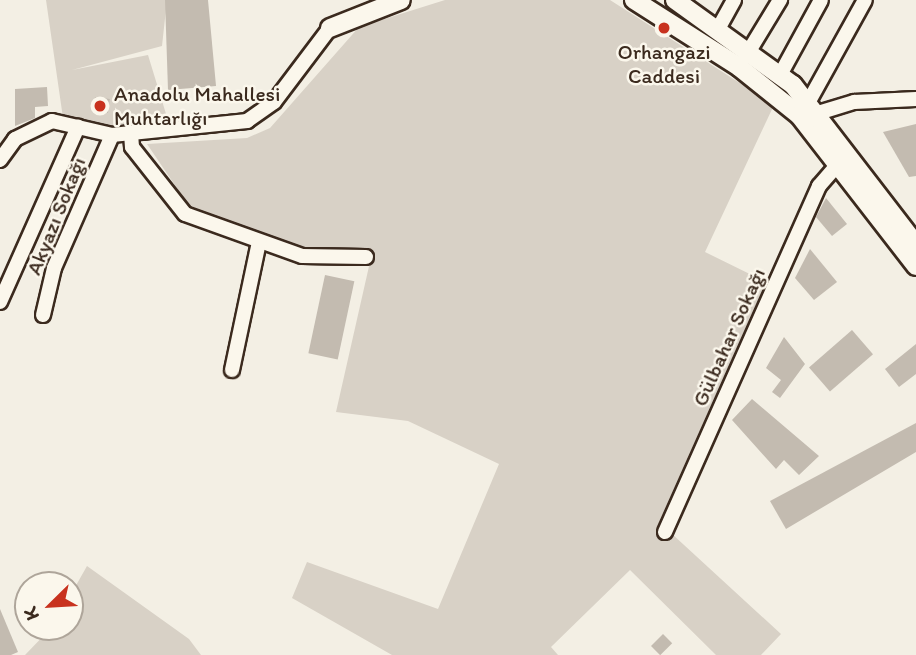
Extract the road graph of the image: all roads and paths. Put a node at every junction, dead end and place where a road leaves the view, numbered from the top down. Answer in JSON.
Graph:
{"nodes":[{"id":1,"x":370,"y":0,"type":"edge"},
{"id":2,"x":401,"y":0,"type":"edge"},
{"id":3,"x":634,"y":0,"type":"edge"},
{"id":4,"x":676,"y":0,"type":"edge"},
{"id":5,"x":734,"y":0,"type":"edge"},
{"id":6,"x":780,"y":0,"type":"edge"},
{"id":7,"x":821,"y":0,"type":"edge"},
{"id":8,"x":864,"y":0,"type":"edge"},
{"id":9,"x":330,"y":29,"type":"junction"},
{"id":10,"x":718,"y":29,"type":"junction"},
{"id":11,"x":749,"y":51,"type":"junction"},
{"id":12,"x":780,"y":75,"type":"junction"},
{"id":13,"x":916,"y":99,"type":"edge"},
{"id":14,"x":813,"y":107,"type":"junction"},
{"id":15,"x":78,"y":127,"type":"junction"},
{"id":16,"x":131,"y":133,"type":"junction"},
{"id":17,"x":112,"y":135,"type":"junction"},
{"id":18,"x":840,"y":155,"type":"junction"},
{"id":19,"x":0,"y":160,"type":"edge"},
{"id":20,"x":916,"y":229,"type":"edge"},
{"id":21,"x":259,"y":242,"type":"junction"},
{"id":22,"x":916,"y":245,"type":"edge"},
{"id":23,"x":366,"y":257,"type":"dead end"},
{"id":24,"x":916,"y":266,"type":"edge"},
{"id":25,"x":6,"y":275,"type":"edge"},
{"id":26,"x":0,"y":302,"type":"edge"},
{"id":27,"x":43,"y":315,"type":"dead end"},
{"id":28,"x":232,"y":370,"type":"dead end"},
{"id":29,"x":665,"y":532,"type":"dead end"}],
"edges":[{"from":1,"to":9,"type":"main road"},
{"from":2,"to":9,"type":"main road"},
{"from":3,"to":18,"type":"main road"},
{"from":4,"to":10,"type":"main road"},
{"from":5,"to":10,"type":"street"},
{"from":6,"to":11,"type":"street"},
{"from":7,"to":12,"type":"street"},
{"from":8,"to":14,"type":"street"},
{"from":9,"to":16,"type":"street"},
{"from":10,"to":11,"type":"main road"},
{"from":11,"to":12,"type":"main road"},
{"from":12,"to":14,"type":"main road"},
{"from":13,"to":14,"type":"street"},
{"from":14,"to":18,"type":"main road"},
{"from":15,"to":17,"type":"street"},
{"from":15,"to":19,"type":"street"},
{"from":15,"to":25,"type":"street"},
{"from":16,"to":17,"type":"street"},
{"from":16,"to":21,"type":"street"},
{"from":17,"to":27,"type":"street","name":"Akyazı Sokağı"},
{"from":18,"to":20,"type":"main road"},
{"from":18,"to":22,"type":"main road"},
{"from":18,"to":24,"type":"main road"},
{"from":18,"to":29,"type":"street","name":"Gülbahar Sokağı"},
{"from":21,"to":23,"type":"street"},
{"from":21,"to":28,"type":"street"},
{"from":25,"to":26,"type":"street"}]}
